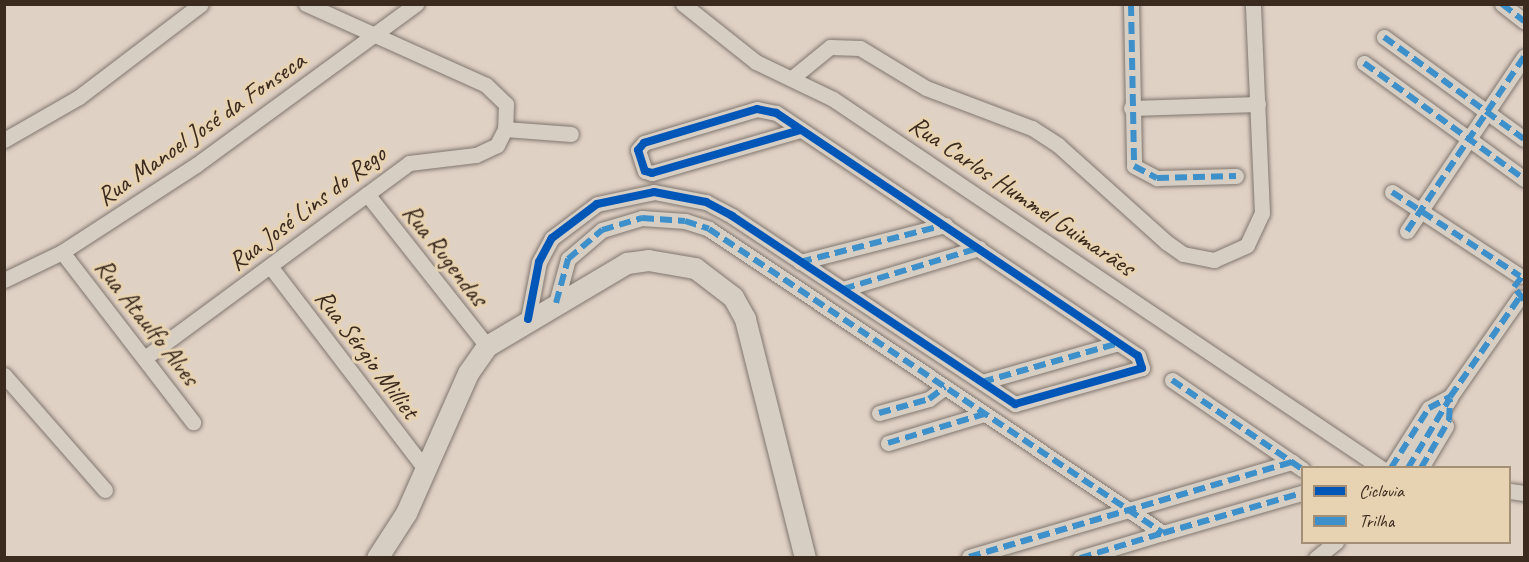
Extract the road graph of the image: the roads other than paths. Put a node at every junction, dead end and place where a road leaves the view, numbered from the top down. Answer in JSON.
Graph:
{"nodes":[{"id":1,"x":201,"y":4,"type":"edge"},
{"id":2,"x":306,"y":4,"type":"edge"},
{"id":3,"x":416,"y":4,"type":"edge"},
{"id":4,"x":683,"y":4,"type":"edge"},
{"id":5,"x":1131,"y":4,"type":"edge"},
{"id":6,"x":1253,"y":4,"type":"edge"},
{"id":7,"x":1502,"y":4,"type":"edge"},
{"id":8,"x":1524,"y":21,"type":"edge"},
{"id":9,"x":375,"y":36,"type":"junction"},
{"id":10,"x":1384,"y":37,"type":"dead end"},
{"id":11,"x":1524,"y":57,"type":"edge"},
{"id":12,"x":1364,"y":63,"type":"dead end"},
{"id":13,"x":792,"y":78,"type":"junction"},
{"id":14,"x":1258,"y":104,"type":"junction"},
{"id":15,"x":1131,"y":108,"type":"junction"},
{"id":16,"x":1486,"y":112,"type":"junction"},
{"id":17,"x":505,"y":129,"type":"junction"},
{"id":18,"x":800,"y":130,"type":"junction"},
{"id":19,"x":571,"y":134,"type":"dead end"},
{"id":20,"x":1467,"y":138,"type":"junction"},
{"id":21,"x":1524,"y":139,"type":"edge"},
{"id":22,"x":4,"y":140,"type":"edge"},
{"id":23,"x":1236,"y":176,"type":"dead end"},
{"id":24,"x":1524,"y":178,"type":"edge"},
{"id":25,"x":1392,"y":192,"type":"dead end"},
{"id":26,"x":367,"y":194,"type":"junction"},
{"id":27,"x":1420,"y":211,"type":"junction"},
{"id":28,"x":945,"y":225,"type":"junction"},
{"id":29,"x":1407,"y":231,"type":"dead end"},
{"id":30,"x":978,"y":248,"type":"junction"},
{"id":31,"x":62,"y":252,"type":"junction"},
{"id":32,"x":800,"y":262,"type":"junction"},
{"id":33,"x":270,"y":266,"type":"junction"},
{"id":34,"x":1522,"y":275,"type":"edge"},
{"id":35,"x":4,"y":280,"type":"edge"},
{"id":36,"x":843,"y":290,"type":"junction"},
{"id":37,"x":1522,"y":299,"type":"edge"},
{"id":38,"x":556,"y":303,"type":"junction"},
{"id":39,"x":528,"y":320,"type":"junction"},
{"id":40,"x":1119,"y":343,"type":"junction"},
{"id":41,"x":487,"y":346,"type":"junction"},
{"id":42,"x":146,"y":357,"type":"junction"},
{"id":43,"x":4,"y":375,"type":"edge"},
{"id":44,"x":1172,"y":380,"type":"dead end"},
{"id":45,"x":982,"y":382,"type":"junction"},
{"id":46,"x":945,"y":387,"type":"junction"},
{"id":47,"x":1450,"y":397,"type":"junction"},
{"id":48,"x":879,"y":413,"type":"dead end"},
{"id":49,"x":984,"y":414,"type":"junction"},
{"id":50,"x":193,"y":422,"type":"dead end"},
{"id":51,"x":888,"y":443,"type":"dead end"},
{"id":52,"x":1297,"y":465,"type":"edge"},
{"id":53,"x":1378,"y":466,"type":"edge"},
{"id":54,"x":1392,"y":466,"type":"edge"},
{"id":55,"x":1409,"y":466,"type":"edge"},
{"id":56,"x":1422,"y":466,"type":"edge"},
{"id":57,"x":427,"y":471,"type":"junction"},
{"id":58,"x":105,"y":490,"type":"dead end"},
{"id":59,"x":1301,"y":493,"type":"edge"},
{"id":60,"x":1130,"y":509,"type":"junction"},
{"id":61,"x":1163,"y":533,"type":"junction"},
{"id":62,"x":1335,"y":544,"type":"edge"},
{"id":63,"x":969,"y":557,"type":"edge"},
{"id":64,"x":377,"y":558,"type":"edge"},
{"id":65,"x":805,"y":558,"type":"edge"},
{"id":66,"x":1080,"y":558,"type":"edge"},
{"id":67,"x":1316,"y":558,"type":"edge"}],
"edges":[{"from":1,"to":22,"type":"street"},
{"from":2,"to":9,"type":"street"},
{"from":3,"to":9,"type":"street","name":"Rua Manoel José da Fonseca"},
{"from":4,"to":13,"type":"street","name":"Rua Carlos Hummel Guimarães"},
{"from":5,"to":15,"type":"street"},
{"from":6,"to":14,"type":"street"},
{"from":7,"to":8,"type":"street"},
{"from":9,"to":17,"type":"street"},
{"from":9,"to":31,"type":"street","name":"Rua Manoel José da Fonseca"},
{"from":10,"to":16,"type":"street"},
{"from":11,"to":16,"type":"street"},
{"from":12,"to":20,"type":"street"},
{"from":13,"to":14,"type":"street"},
{"from":13,"to":53,"type":"street","name":"Rua Carlos Hummel Guimarães"},
{"from":14,"to":15,"type":"street"},
{"from":15,"to":23,"type":"street"},
{"from":16,"to":20,"type":"street"},
{"from":16,"to":21,"type":"street"},
{"from":17,"to":19,"type":"street"},
{"from":17,"to":26,"type":"street","name":"Rua José Lins do Rego"},
{"from":18,"to":18,"type":"street"},
{"from":18,"to":28,"type":"street"},
{"from":20,"to":24,"type":"street"},
{"from":20,"to":27,"type":"street"},
{"from":25,"to":27,"type":"street"},
{"from":26,"to":33,"type":"street","name":"Rua José Lins do Rego"},
{"from":26,"to":41,"type":"street","name":"Rua Rugendas"},
{"from":27,"to":29,"type":"street"},
{"from":27,"to":34,"type":"street"},
{"from":28,"to":30,"type":"street"},
{"from":28,"to":32,"type":"street"},
{"from":30,"to":36,"type":"street"},
{"from":30,"to":40,"type":"street"},
{"from":31,"to":35,"type":"street","name":"Rua Manoel José da Fonseca"},
{"from":31,"to":42,"type":"street","name":"Rua Ataulfo Alves"},
{"from":32,"to":36,"type":"street"},
{"from":32,"to":39,"type":"street"},
{"from":33,"to":42,"type":"street","name":"Rua José Lins do Rego"},
{"from":33,"to":57,"type":"street","name":"Rua Sérgio Milliet"},
{"from":34,"to":37,"type":"street"},
{"from":36,"to":45,"type":"street"},
{"from":37,"to":47,"type":"street"},
{"from":38,"to":39,"type":"street"},
{"from":38,"to":46,"type":"street"},
{"from":38,"to":65,"type":"street"},
{"from":39,"to":41,"type":"street"},
{"from":40,"to":45,"type":"street"},
{"from":40,"to":45,"type":"street"},
{"from":41,"to":57,"type":"street"},
{"from":42,"to":50,"type":"street","name":"Rua Ataulfo Alves"},
{"from":43,"to":58,"type":"street"},
{"from":44,"to":52,"type":"street"},
{"from":46,"to":48,"type":"street"},
{"from":46,"to":49,"type":"street"},
{"from":47,"to":54,"type":"street"},
{"from":47,"to":55,"type":"street"},
{"from":47,"to":56,"type":"street"},
{"from":49,"to":51,"type":"street"},
{"from":49,"to":60,"type":"street"},
{"from":52,"to":60,"type":"street"},
{"from":57,"to":64,"type":"street"},
{"from":59,"to":61,"type":"street"},
{"from":60,"to":61,"type":"street"},
{"from":60,"to":63,"type":"street"},
{"from":61,"to":66,"type":"street"},
{"from":62,"to":67,"type":"street"}]}
